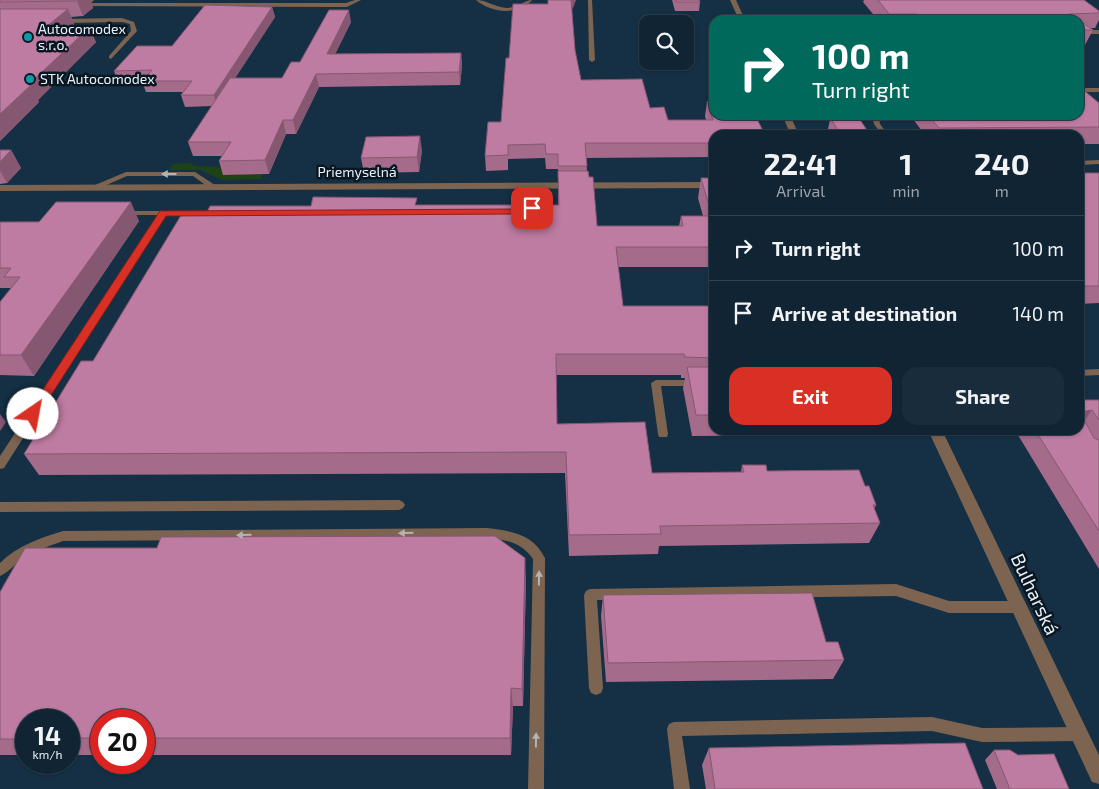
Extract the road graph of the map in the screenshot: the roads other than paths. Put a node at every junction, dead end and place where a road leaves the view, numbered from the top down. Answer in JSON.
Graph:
{"nodes":[{"id":1,"x":92,"y":0,"type":"edge"},
{"id":2,"x":359,"y":0,"type":"edge"},
{"id":3,"x":478,"y":0,"type":"edge"},
{"id":4,"x":530,"y":0,"type":"edge"},
{"id":5,"x":590,"y":0,"type":"edge"},
{"id":6,"x":732,"y":0,"type":"edge"},
{"id":7,"x":489,"y":3,"type":"edge"},
{"id":8,"x":740,"y":15,"type":"edge"},
{"id":9,"x":53,"y":21,"type":"edge"},
{"id":10,"x":83,"y":21,"type":"junction"},
{"id":11,"x":76,"y":27,"type":"edge"},
{"id":12,"x":1084,"y":32,"type":"edge"},
{"id":13,"x":1099,"y":32,"type":"edge"},
{"id":14,"x":111,"y":57,"type":"dead end"},
{"id":15,"x":592,"y":60,"type":"dead end"},
{"id":16,"x":1084,"y":90,"type":"edge"},
{"id":17,"x":1099,"y":90,"type":"edge"},
{"id":18,"x":1084,"y":162,"type":"edge"},
{"id":19,"x":1099,"y":162,"type":"edge"},
{"id":20,"x":538,"y":185,"type":"junction"},
{"id":21,"x":709,"y":185,"type":"edge"},
{"id":22,"x":0,"y":188,"type":"edge"},
{"id":23,"x":510,"y":212,"type":"edge"},
{"id":24,"x":117,"y":213,"type":"edge"},
{"id":25,"x":163,"y":213,"type":"junction"},
{"id":26,"x":202,"y":213,"type":"edge"},
{"id":27,"x":1099,"y":372,"type":"edge"},
{"id":28,"x":1084,"y":373,"type":"edge"},
{"id":29,"x":709,"y":383,"type":"edge"},
{"id":30,"x":663,"y":434,"type":"dead end"},
{"id":31,"x":937,"y":435,"type":"edge"},
{"id":32,"x":0,"y":465,"type":"edge"},
{"id":33,"x":399,"y":505,"type":"dead end"},
{"id":34,"x":0,"y":508,"type":"edge"},
{"id":35,"x":0,"y":571,"type":"edge"},
{"id":36,"x":1020,"y":608,"type":"junction"},
{"id":37,"x":596,"y":688,"type":"dead end"},
{"id":38,"x":1079,"y":734,"type":"junction"},
{"id":39,"x":1099,"y":775,"type":"edge"},
{"id":40,"x":536,"y":789,"type":"edge"},
{"id":41,"x":682,"y":789,"type":"edge"}],
"edges":[{"from":1,"to":2,"type":"lane"},
{"from":3,"to":7,"type":"lane"},
{"from":4,"to":7,"type":"lane"},
{"from":5,"to":15,"type":"lane"},
{"from":6,"to":8,"type":"street"},
{"from":9,"to":10,"type":"lane"},
{"from":10,"to":11,"type":"lane"},
{"from":10,"to":14,"type":"lane"},
{"from":12,"to":13,"type":"lane"},
{"from":16,"to":17,"type":"lane"},
{"from":18,"to":19,"type":"lane"},
{"from":20,"to":21,"type":"street","name":"Priemyselná"},
{"from":20,"to":22,"type":"street","name":"Priemyselná"},
{"from":20,"to":23,"type":"lane"},
{"from":24,"to":25,"type":"lane"},
{"from":25,"to":26,"type":"lane"},
{"from":25,"to":32,"type":"lane"},
{"from":27,"to":28,"type":"lane"},
{"from":29,"to":30,"type":"lane"},
{"from":31,"to":36,"type":"street","name":"Bulharská"},
{"from":33,"to":34,"type":"lane"},
{"from":40,"to":35,"type":"lane","one_way":true},
{"from":36,"to":37,"type":"lane"},
{"from":36,"to":38,"type":"street","name":"Bulharská"},
{"from":38,"to":39,"type":"street","name":"Bulharská"},
{"from":38,"to":41,"type":"lane"}]}
